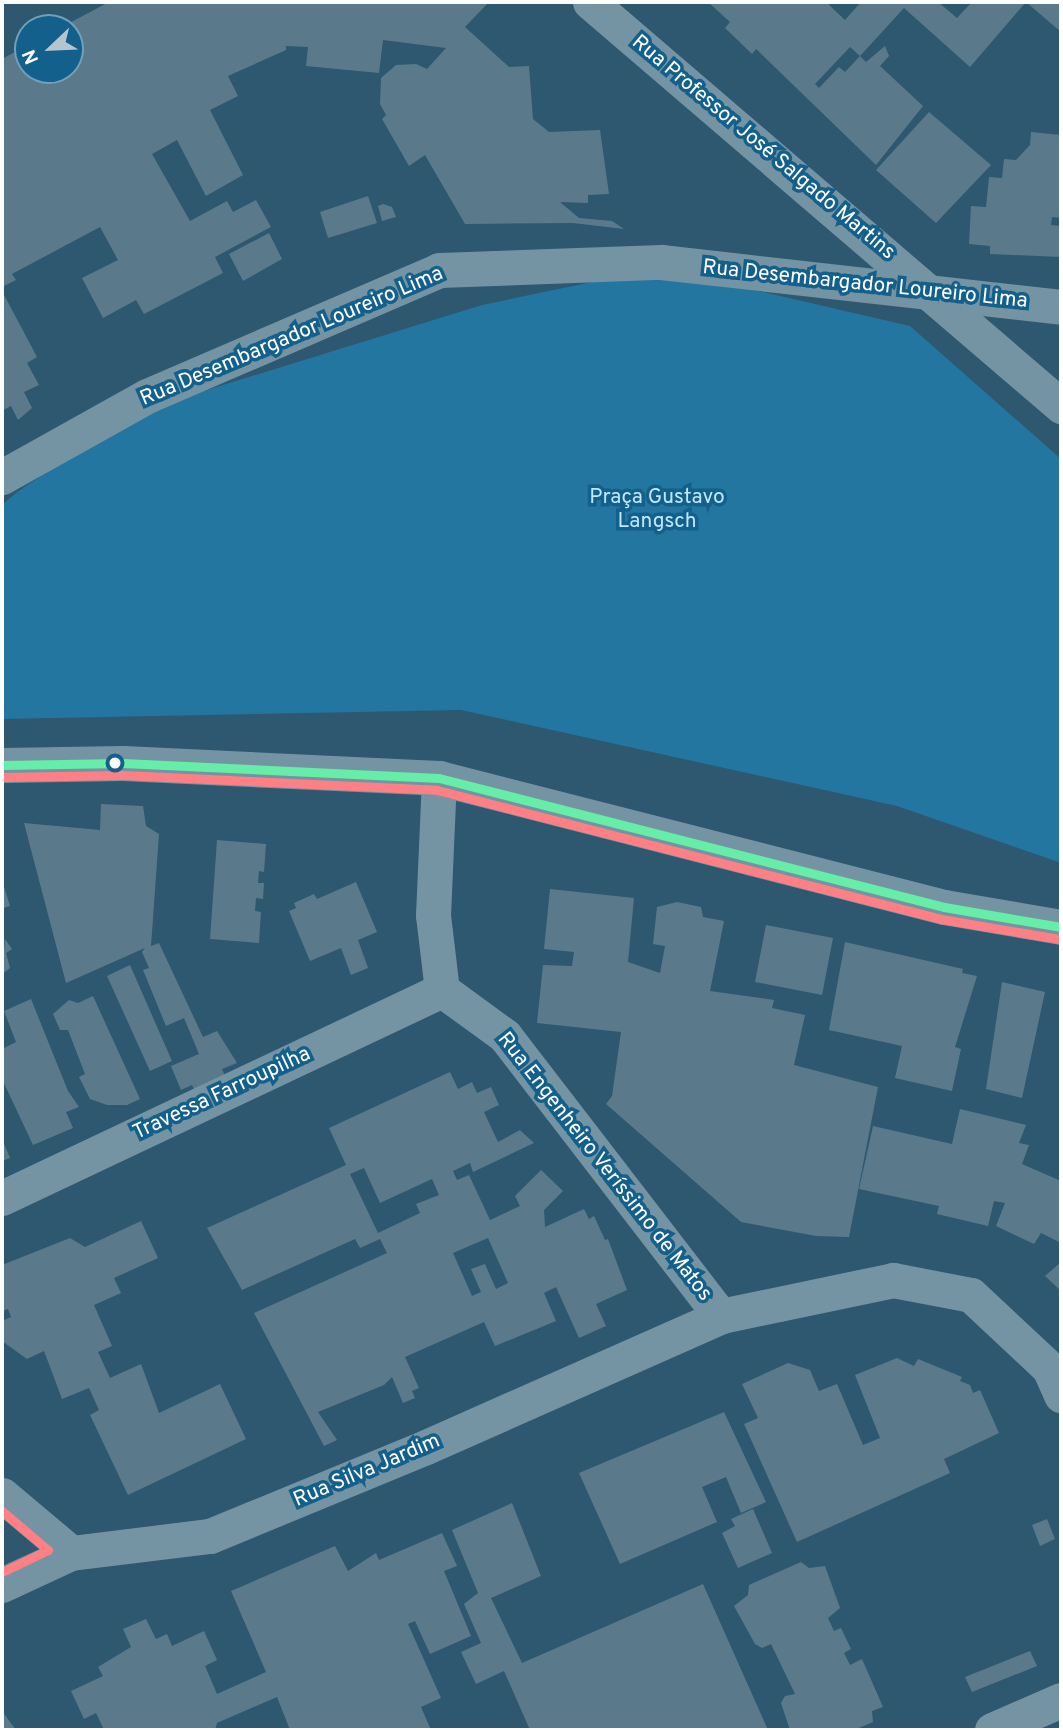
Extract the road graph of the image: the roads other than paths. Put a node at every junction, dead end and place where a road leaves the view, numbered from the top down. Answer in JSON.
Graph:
{"nodes":[{"id":1,"x":590,"y":2,"type":"edge"},
{"id":2,"x":933,"y":292,"type":"junction"},
{"id":3,"x":1061,"y":307,"type":"edge"},
{"id":4,"x":1061,"y":406,"type":"edge"},
{"id":5,"x":2,"y":478,"type":"edge"},
{"id":6,"x":2,"y":765,"type":"edge"},
{"id":7,"x":439,"y":778,"type":"junction"},
{"id":8,"x":1061,"y":927,"type":"edge"},
{"id":9,"x":442,"y":990,"type":"junction"},
{"id":10,"x":2,"y":1198,"type":"edge"},
{"id":11,"x":720,"y":1316,"type":"junction"},
{"id":12,"x":1061,"y":1395,"type":"edge"},
{"id":13,"x":2,"y":1495,"type":"edge"},
{"id":14,"x":71,"y":1553,"type":"junction"},
{"id":15,"x":2,"y":1584,"type":"edge"},
{"id":16,"x":1061,"y":1700,"type":"edge"},
{"id":17,"x":992,"y":1730,"type":"edge"}],
"edges":[{"from":1,"to":2,"type":"street","name":"Rua Professor José Salgado Martins"},
{"from":2,"to":3,"type":"street","name":"Rua Desembargador Loureiro Lima"},
{"from":2,"to":4,"type":"street","name":"Rua Professor José Salgado Martins"},
{"from":2,"to":5,"type":"street","name":"Rua Desembargador Loureiro Lima"},
{"from":6,"to":7,"type":"street"},
{"from":7,"to":8,"type":"street"},
{"from":7,"to":9,"type":"street"},
{"from":9,"to":10,"type":"street","name":"Travessa Farroupilha"},
{"from":9,"to":11,"type":"street","name":"Rua Engenheiro Veríssimo de Matos"},
{"from":11,"to":12,"type":"street","name":"Rua Engenheiro Veríssimo de Matos"},
{"from":11,"to":14,"type":"street","name":"Rua Silva Jardim"},
{"from":13,"to":14,"type":"street"},
{"from":14,"to":15,"type":"street","name":"Rua Silva Jardim"},
{"from":16,"to":17,"type":"street"}]}
